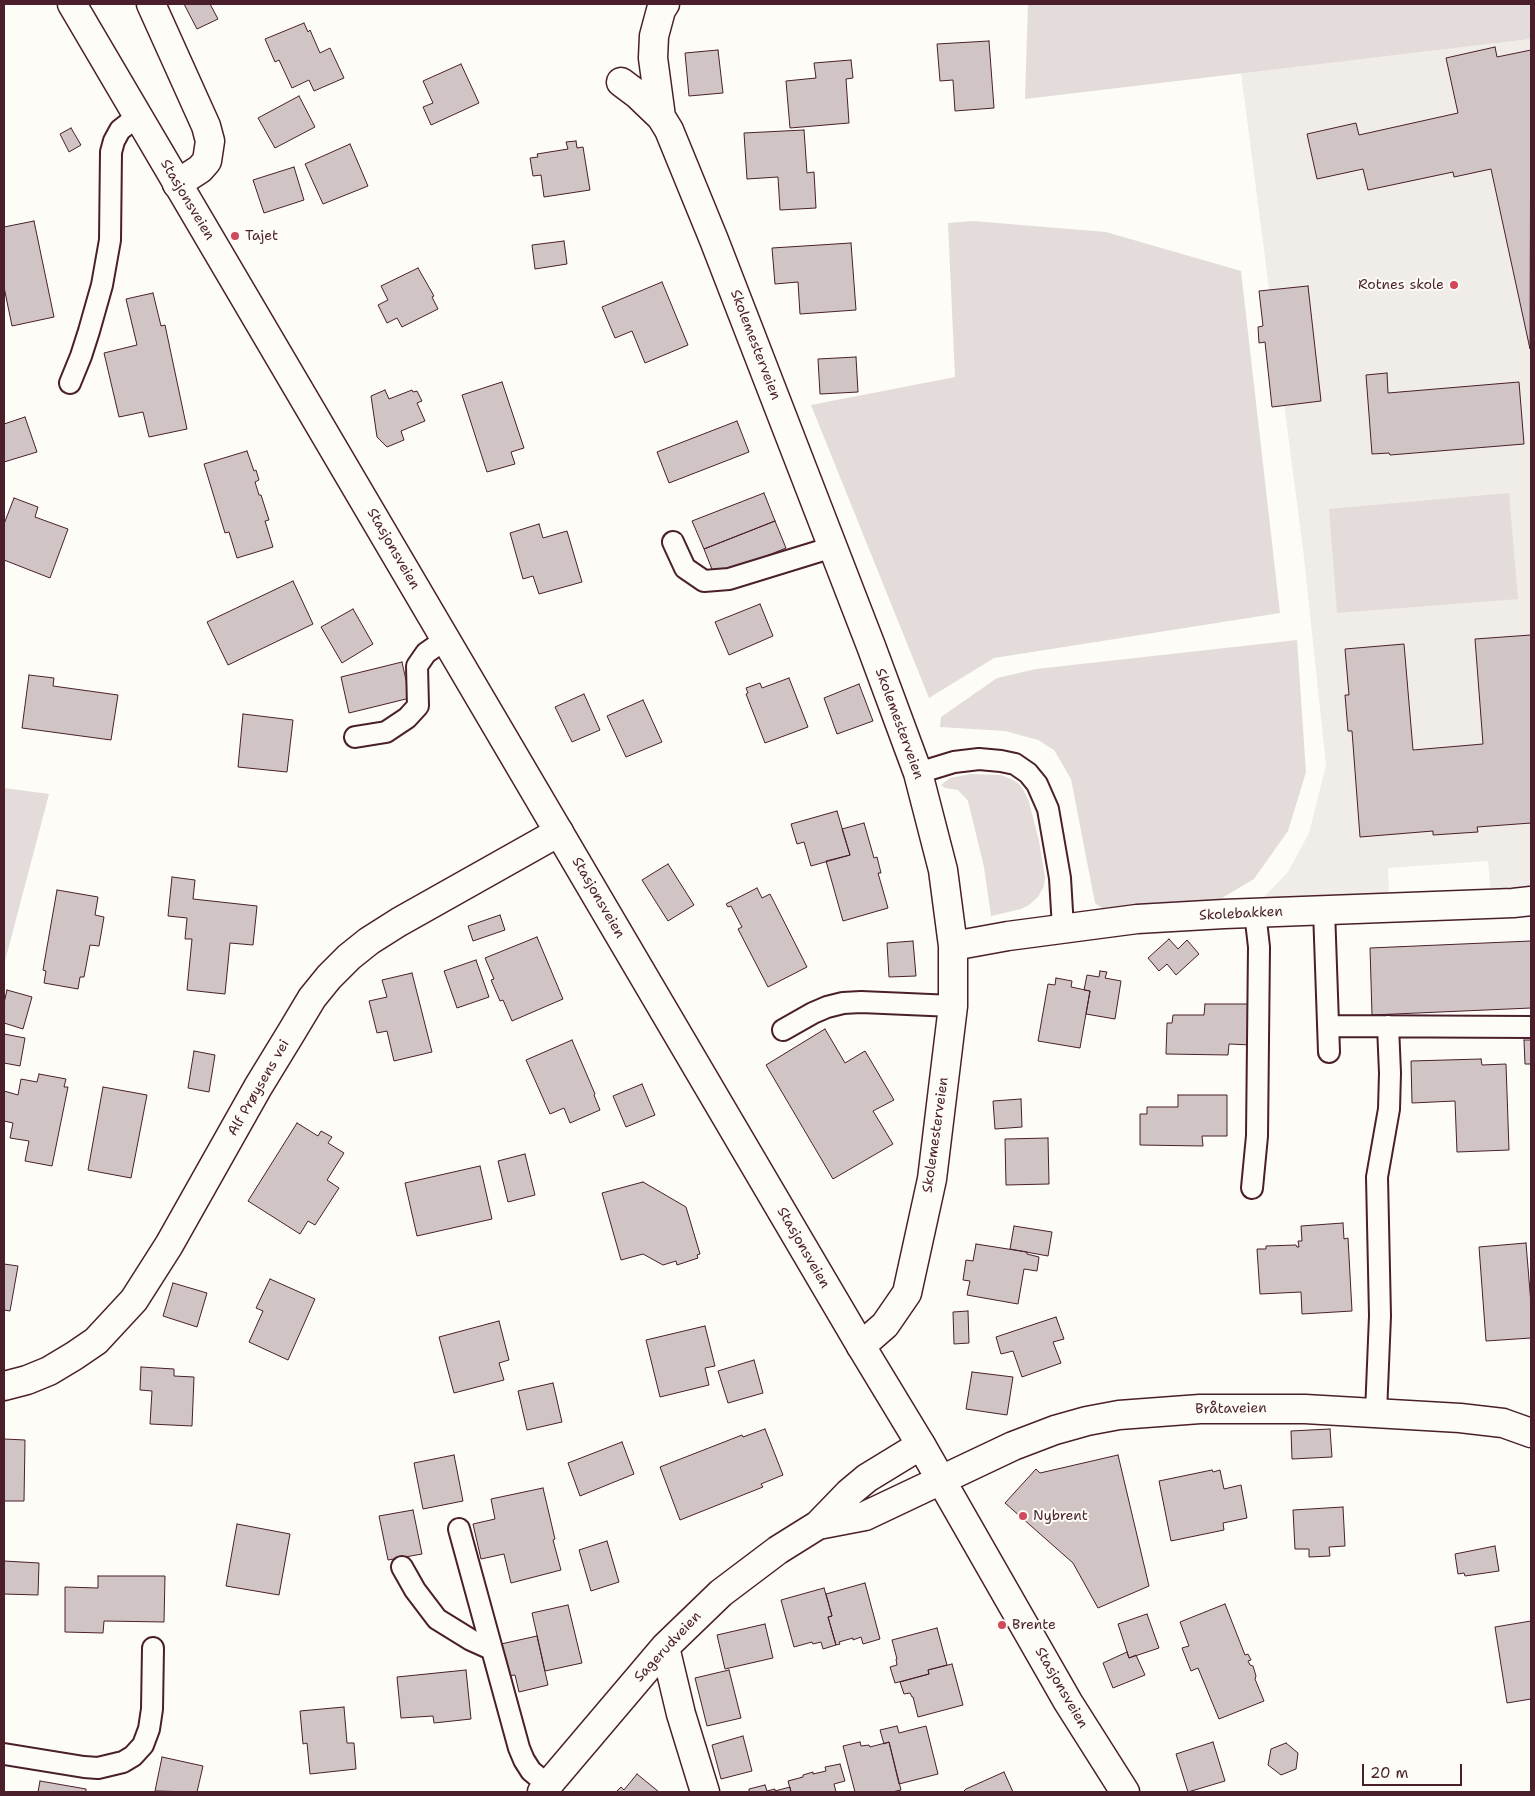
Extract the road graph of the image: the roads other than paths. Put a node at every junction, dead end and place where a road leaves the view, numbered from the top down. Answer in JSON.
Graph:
{"nodes":[{"id":1,"x":72,"y":4,"type":"edge"},
{"id":2,"x":151,"y":4,"type":"edge"},
{"id":3,"x":665,"y":4,"type":"edge"},
{"id":4,"x":622,"y":82,"type":"dead end"},
{"id":5,"x":138,"y":116,"type":"junction"},
{"id":6,"x":661,"y":117,"type":"junction"},
{"id":7,"x":177,"y":184,"type":"junction"},
{"id":8,"x":70,"y":382,"type":"dead end"},
{"id":9,"x":673,"y":542,"type":"dead end"},
{"id":10,"x":833,"y":547,"type":"junction"},
{"id":11,"x":446,"y":639,"type":"junction"},
{"id":12,"x":355,"y":737,"type":"dead end"},
{"id":13,"x":918,"y":774,"type":"junction"},
{"id":14,"x":560,"y":832,"type":"junction"},
{"id":15,"x":1531,"y":900,"type":"edge"},
{"id":16,"x":1324,"y":910,"type":"junction"},
{"id":17,"x":1255,"y":912,"type":"junction"},
{"id":18,"x":1063,"y":928,"type":"junction"},
{"id":19,"x":953,"y":946,"type":"junction"},
{"id":20,"x":953,"y":1006,"type":"junction"},
{"id":21,"x":1328,"y":1026,"type":"junction"},
{"id":22,"x":1388,"y":1026,"type":"junction"},
{"id":23,"x":1531,"y":1027,"type":"edge"},
{"id":24,"x":783,"y":1030,"type":"dead end"},
{"id":25,"x":1329,"y":1052,"type":"dead end"},
{"id":26,"x":1252,"y":1188,"type":"dead end"},
{"id":27,"x":861,"y":1346,"type":"junction"},
{"id":28,"x":4,"y":1386,"type":"edge"},
{"id":29,"x":1376,"y":1413,"type":"junction"},
{"id":30,"x":1531,"y":1433,"type":"edge"},
{"id":31,"x":921,"y":1445,"type":"junction"},
{"id":32,"x":941,"y":1479,"type":"junction"},
{"id":33,"x":818,"y":1525,"type":"junction"},
{"id":34,"x":459,"y":1529,"type":"dead end"},
{"id":35,"x":402,"y":1567,"type":"dead end"},
{"id":36,"x":665,"y":1647,"type":"junction"},
{"id":37,"x":153,"y":1648,"type":"dead end"},
{"id":38,"x":491,"y":1648,"type":"junction"},
{"id":39,"x":4,"y":1754,"type":"edge"},
{"id":40,"x":545,"y":1789,"type":"edge"},
{"id":41,"x":705,"y":1792,"type":"edge"},
{"id":42,"x":1125,"y":1792,"type":"edge"}],
"edges":[{"from":1,"to":5,"type":"street","name":"Stasjonsveien"},
{"from":2,"to":7,"type":"street"},
{"from":3,"to":6,"type":"street","name":"Skolemesterveien"},
{"from":4,"to":6,"type":"street","name":"Skolemesterveien"},
{"from":5,"to":7,"type":"street","name":"Stasjonsveien"},
{"from":5,"to":8,"type":"lane"},
{"from":6,"to":10,"type":"street","name":"Skolemesterveien"},
{"from":7,"to":11,"type":"street","name":"Stasjonsveien"},
{"from":9,"to":10,"type":"lane"},
{"from":10,"to":13,"type":"street","name":"Skolemesterveien"},
{"from":11,"to":12,"type":"lane"},
{"from":11,"to":14,"type":"street","name":"Stasjonsveien"},
{"from":13,"to":18,"type":"lane"},
{"from":13,"to":19,"type":"street","name":"Skolemesterveien"},
{"from":14,"to":27,"type":"street","name":"Stasjonsveien"},
{"from":14,"to":28,"type":"street","name":"Alf Prøysens vei"},
{"from":15,"to":16,"type":"street","name":"Skolebakken"},
{"from":16,"to":17,"type":"street","name":"Skolebakken"},
{"from":16,"to":21,"type":"lane"},
{"from":17,"to":18,"type":"street","name":"Skolebakken"},
{"from":17,"to":26,"type":"lane"},
{"from":18,"to":19,"type":"street","name":"Skolebakken"},
{"from":19,"to":20,"type":"street","name":"Skolemesterveien"},
{"from":20,"to":24,"type":"lane"},
{"from":20,"to":27,"type":"street","name":"Skolemesterveien"},
{"from":21,"to":22,"type":"lane"},
{"from":21,"to":25,"type":"lane"},
{"from":22,"to":23,"type":"lane"},
{"from":22,"to":29,"type":"lane"},
{"from":27,"to":31,"type":"street","name":"Stasjonsveien"},
{"from":29,"to":30,"type":"street","name":"Bråtaveien"},
{"from":29,"to":32,"type":"street","name":"Bråtaveien"},
{"from":31,"to":32,"type":"street","name":"Stasjonsveien"},
{"from":31,"to":33,"type":"street","name":"Sagerudveien"},
{"from":32,"to":33,"type":"street","name":"Sagerudveien"},
{"from":32,"to":42,"type":"street","name":"Stasjonsveien"},
{"from":33,"to":36,"type":"street","name":"Sagerudveien"},
{"from":34,"to":38,"type":"lane"},
{"from":35,"to":38,"type":"lane"},
{"from":36,"to":40,"type":"street","name":"Sagerudveien"},
{"from":36,"to":41,"type":"street"},
{"from":37,"to":39,"type":"lane"},
{"from":38,"to":40,"type":"lane"}]}
